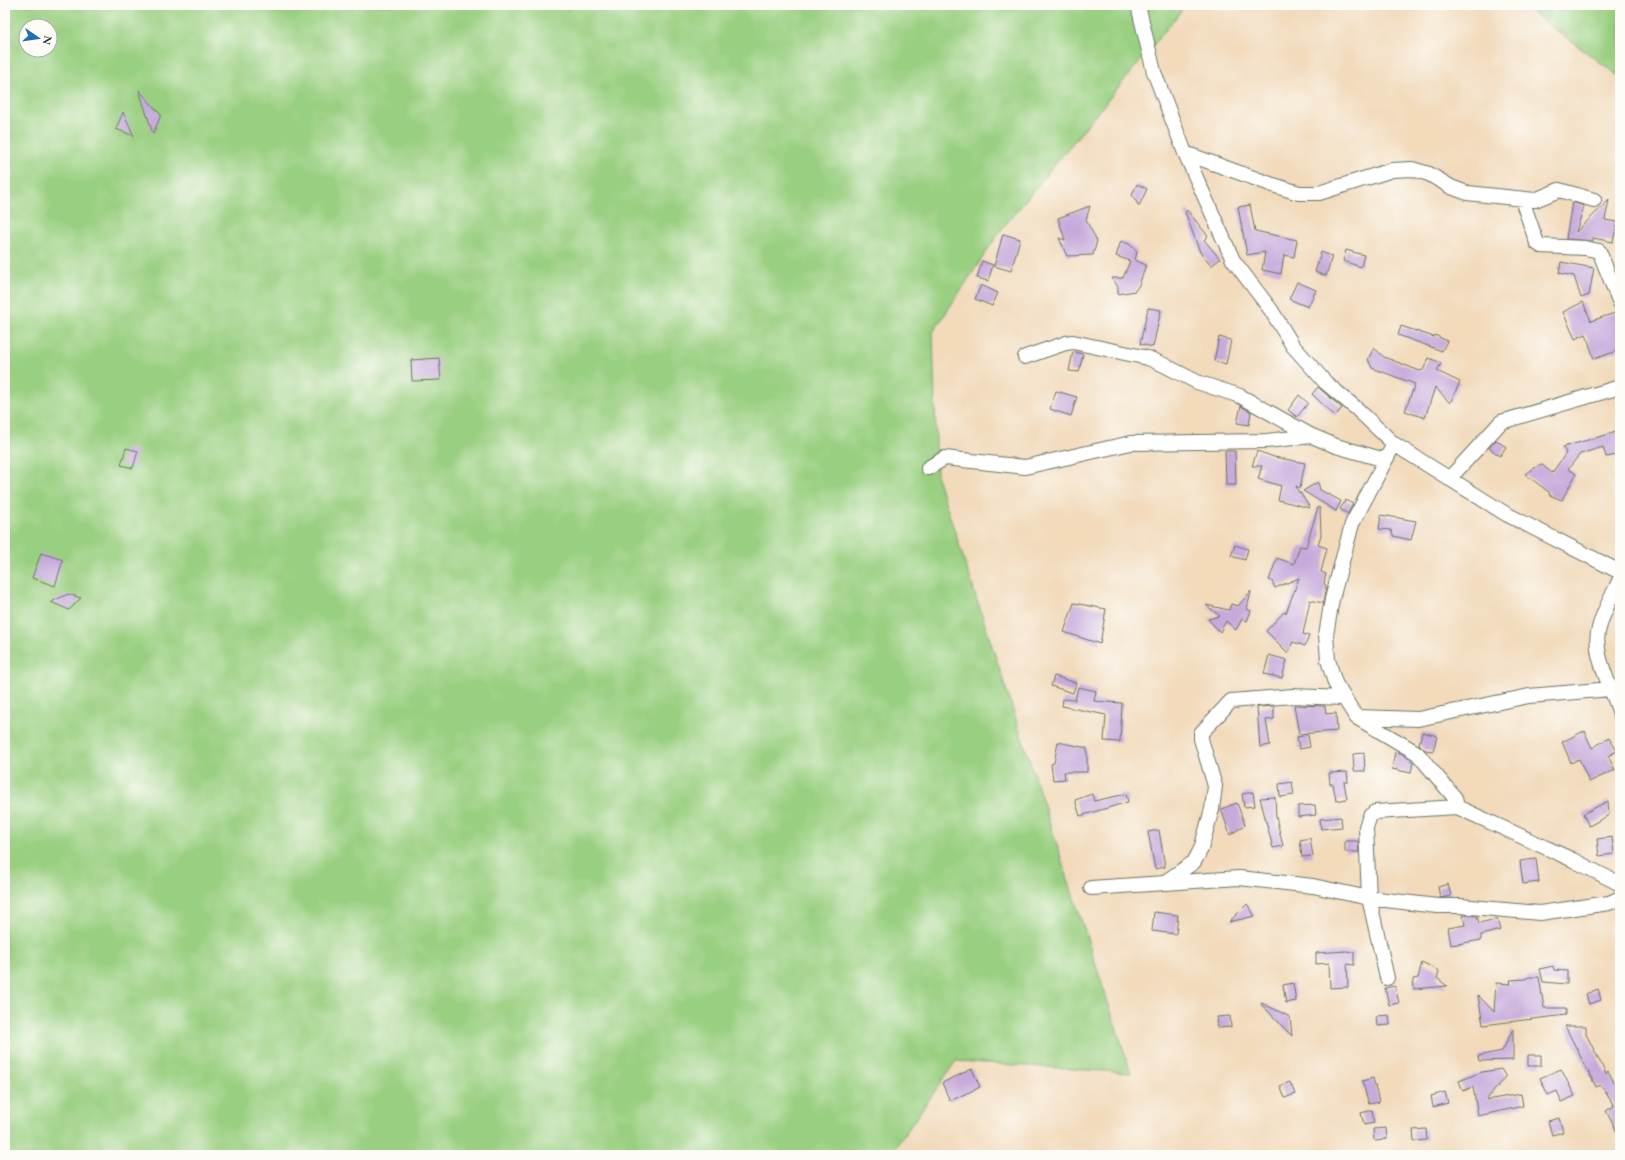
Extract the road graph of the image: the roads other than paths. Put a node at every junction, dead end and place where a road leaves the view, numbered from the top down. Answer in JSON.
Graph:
{"nodes":[{"id":1,"x":1138,"y":5,"type":"edge"},
{"id":2,"x":1185,"y":152,"type":"junction"},
{"id":3,"x":1522,"y":200,"type":"junction"},
{"id":4,"x":1594,"y":200,"type":"dead end"},
{"id":5,"x":1620,"y":303,"type":"edge"},
{"id":6,"x":1025,"y":357,"type":"dead end"},
{"id":7,"x":1620,"y":387,"type":"edge"},
{"id":8,"x":1312,"y":436,"type":"junction"},
{"id":9,"x":1394,"y":444,"type":"junction"},
{"id":10,"x":1385,"y":460,"type":"junction"},
{"id":11,"x":928,"y":468,"type":"dead end"},
{"id":12,"x":1449,"y":479,"type":"junction"},
{"id":13,"x":1620,"y":572,"type":"edge"},
{"id":14,"x":1620,"y":579,"type":"edge"},
{"id":15,"x":1611,"y":689,"type":"junction"},
{"id":16,"x":1344,"y":698,"type":"junction"},
{"id":17,"x":1620,"y":714,"type":"edge"},
{"id":18,"x":1356,"y":717,"type":"junction"},
{"id":19,"x":1457,"y":807,"type":"junction"},
{"id":20,"x":1165,"y":882,"type":"junction"},
{"id":21,"x":1620,"y":884,"type":"edge"},
{"id":22,"x":1091,"y":888,"type":"dead end"},
{"id":23,"x":1369,"y":898,"type":"junction"},
{"id":24,"x":1620,"y":898,"type":"edge"},
{"id":25,"x":1387,"y":978,"type":"dead end"}],
"edges":[{"from":1,"to":2,"type":"street"},
{"from":2,"to":3,"type":"street"},
{"from":2,"to":9,"type":"street"},
{"from":3,"to":4,"type":"street"},
{"from":3,"to":5,"type":"street"},
{"from":6,"to":8,"type":"street"},
{"from":7,"to":12,"type":"street"},
{"from":8,"to":10,"type":"street"},
{"from":8,"to":11,"type":"street"},
{"from":9,"to":10,"type":"street"},
{"from":9,"to":12,"type":"street"},
{"from":10,"to":16,"type":"street"},
{"from":12,"to":13,"type":"street"},
{"from":14,"to":15,"type":"street"},
{"from":15,"to":17,"type":"street"},
{"from":15,"to":18,"type":"street"},
{"from":16,"to":18,"type":"street"},
{"from":16,"to":20,"type":"street"},
{"from":18,"to":19,"type":"street"},
{"from":19,"to":21,"type":"street"},
{"from":19,"to":23,"type":"street"},
{"from":20,"to":22,"type":"street"},
{"from":20,"to":23,"type":"street"},
{"from":23,"to":24,"type":"street"},
{"from":23,"to":25,"type":"street"}]}
